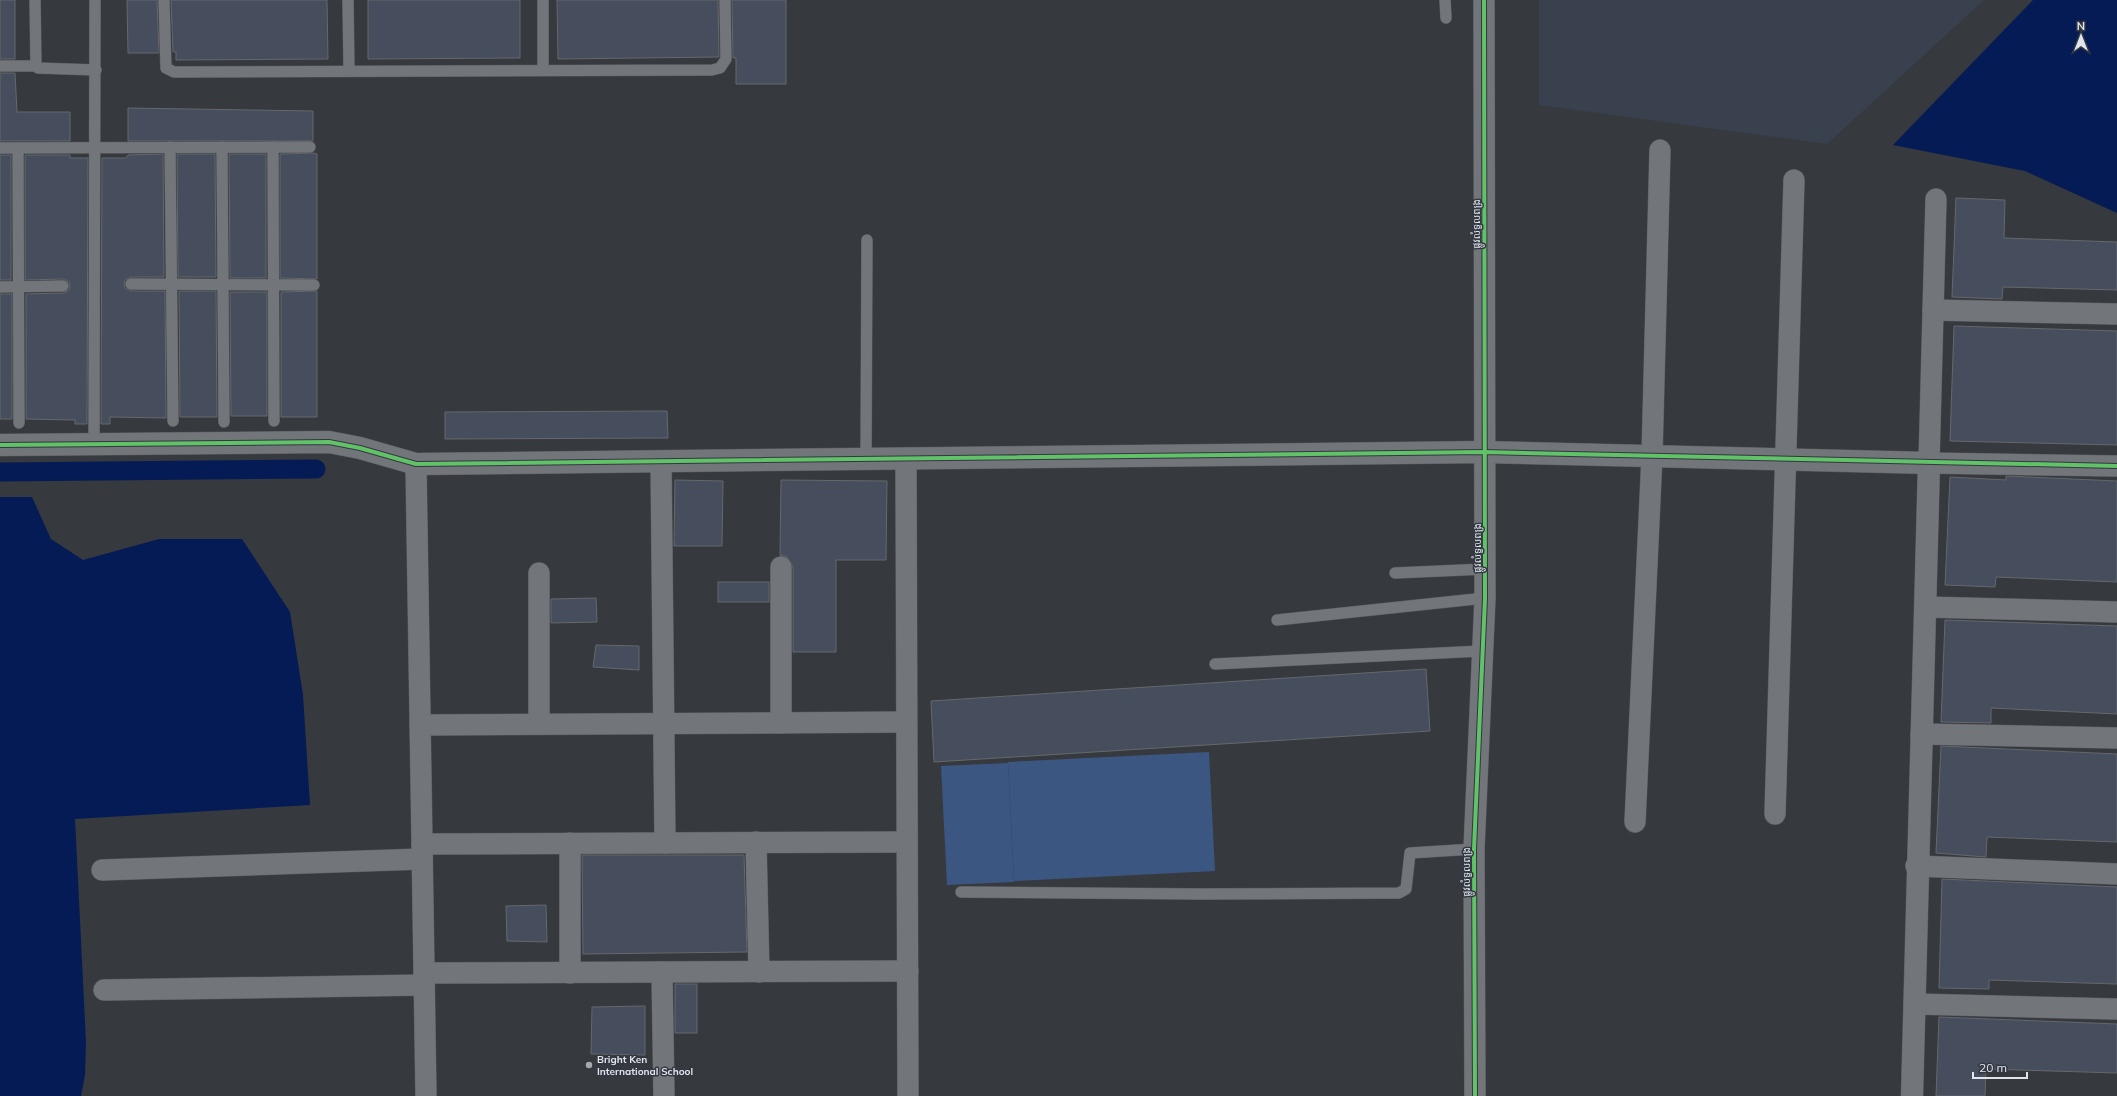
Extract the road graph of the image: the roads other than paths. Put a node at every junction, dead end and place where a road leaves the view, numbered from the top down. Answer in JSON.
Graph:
{"nodes":[{"id":1,"x":35,"y":0,"type":"edge"},
{"id":2,"x":95,"y":0,"type":"edge"},
{"id":3,"x":164,"y":0,"type":"edge"},
{"id":4,"x":348,"y":0,"type":"edge"},
{"id":5,"x":543,"y":0,"type":"edge"},
{"id":6,"x":725,"y":0,"type":"edge"},
{"id":7,"x":1445,"y":0,"type":"edge"},
{"id":8,"x":1484,"y":0,"type":"edge"},
{"id":9,"x":1446,"y":18,"type":"dead end"},
{"id":10,"x":0,"y":66,"type":"edge"},
{"id":11,"x":36,"y":66,"type":"junction"},
{"id":12,"x":543,"y":69,"type":"junction"},
{"id":13,"x":96,"y":70,"type":"junction"},
{"id":14,"x":349,"y":70,"type":"junction"},
{"id":15,"x":170,"y":147,"type":"junction"},
{"id":16,"x":222,"y":147,"type":"junction"},
{"id":17,"x":273,"y":147,"type":"junction"},
{"id":18,"x":310,"y":147,"type":"dead end"},
{"id":19,"x":0,"y":148,"type":"edge"},
{"id":20,"x":18,"y":148,"type":"junction"},
{"id":21,"x":95,"y":148,"type":"junction"},
{"id":22,"x":1660,"y":150,"type":"dead end"},
{"id":23,"x":1794,"y":180,"type":"dead end"},
{"id":24,"x":1936,"y":199,"type":"dead end"},
{"id":25,"x":867,"y":240,"type":"dead end"},
{"id":26,"x":131,"y":284,"type":"dead end"},
{"id":27,"x":172,"y":284,"type":"junction"},
{"id":28,"x":223,"y":284,"type":"junction"},
{"id":29,"x":273,"y":285,"type":"junction"},
{"id":30,"x":314,"y":285,"type":"dead end"},
{"id":31,"x":18,"y":286,"type":"junction"},
{"id":32,"x":63,"y":286,"type":"dead end"},
{"id":33,"x":0,"y":287,"type":"edge"},
{"id":34,"x":1933,"y":310,"type":"junction"},
{"id":35,"x":2117,"y":314,"type":"edge"},
{"id":36,"x":173,"y":421,"type":"dead end"},
{"id":37,"x":274,"y":421,"type":"dead end"},
{"id":38,"x":224,"y":422,"type":"dead end"},
{"id":39,"x":19,"y":423,"type":"dead end"},
{"id":40,"x":94,"y":444,"type":"junction"},
{"id":41,"x":0,"y":445,"type":"edge"},
{"id":42,"x":1484,"y":452,"type":"junction"},
{"id":43,"x":1652,"y":456,"type":"junction"},
{"id":44,"x":906,"y":458,"type":"junction"},
{"id":45,"x":866,"y":459,"type":"junction"},
{"id":46,"x":1786,"y":460,"type":"junction"},
{"id":47,"x":661,"y":461,"type":"junction"},
{"id":48,"x":1929,"y":463,"type":"junction"},
{"id":49,"x":416,"y":464,"type":"junction"},
{"id":50,"x":2117,"y":466,"type":"edge"},
{"id":51,"x":781,"y":567,"type":"dead end"},
{"id":52,"x":1485,"y":569,"type":"junction"},
{"id":53,"x":539,"y":573,"type":"dead end"},
{"id":54,"x":1395,"y":573,"type":"dead end"},
{"id":55,"x":1485,"y":598,"type":"junction"},
{"id":56,"x":1925,"y":607,"type":"junction"},
{"id":57,"x":2117,"y":612,"type":"edge"},
{"id":58,"x":1277,"y":620,"type":"dead end"},
{"id":59,"x":1482,"y":651,"type":"junction"},
{"id":60,"x":1215,"y":664,"type":"dead end"},
{"id":61,"x":906,"y":722,"type":"junction"},
{"id":62,"x":664,"y":723,"type":"junction"},
{"id":63,"x":781,"y":723,"type":"junction"},
{"id":64,"x":539,"y":724,"type":"junction"},
{"id":65,"x":420,"y":725,"type":"junction"},
{"id":66,"x":1920,"y":734,"type":"junction"},
{"id":67,"x":2117,"y":738,"type":"edge"},
{"id":68,"x":1775,"y":814,"type":"dead end"},
{"id":69,"x":1635,"y":822,"type":"dead end"},
{"id":70,"x":756,"y":842,"type":"junction"},
{"id":71,"x":907,"y":842,"type":"junction"},
{"id":72,"x":570,"y":843,"type":"junction"},
{"id":73,"x":665,"y":843,"type":"junction"},
{"id":74,"x":1474,"y":849,"type":"junction"},
{"id":75,"x":422,"y":851,"type":"junction"},
{"id":76,"x":1916,"y":866,"type":"junction"},
{"id":77,"x":102,"y":870,"type":"dead end"},
{"id":78,"x":2117,"y":874,"type":"edge"},
{"id":79,"x":961,"y":892,"type":"dead end"},
{"id":80,"x":908,"y":971,"type":"junction"},
{"id":81,"x":662,"y":972,"type":"junction"},
{"id":82,"x":759,"y":972,"type":"junction"},
{"id":83,"x":570,"y":973,"type":"junction"},
{"id":84,"x":424,"y":979,"type":"junction"},
{"id":85,"x":104,"y":990,"type":"dead end"},
{"id":86,"x":1915,"y":1004,"type":"junction"},
{"id":87,"x":2117,"y":1009,"type":"edge"},
{"id":88,"x":426,"y":1096,"type":"edge"},
{"id":89,"x":664,"y":1096,"type":"edge"},
{"id":90,"x":908,"y":1096,"type":"edge"},
{"id":91,"x":1475,"y":1096,"type":"edge"},
{"id":92,"x":1912,"y":1096,"type":"edge"}],
"edges":[{"from":1,"to":11,"type":"lane"},
{"from":2,"to":13,"type":"lane"},
{"from":3,"to":14,"type":"lane"},
{"from":4,"to":14,"type":"lane"},
{"from":5,"to":12,"type":"lane"},
{"from":6,"to":12,"type":"lane"},
{"from":7,"to":9,"type":"lane"},
{"from":8,"to":42,"type":"street","name":"ផ្លូវលំទួលពង្រ"},
{"from":10,"to":11,"type":"lane"},
{"from":11,"to":13,"type":"lane"},
{"from":12,"to":14,"type":"lane"},
{"from":13,"to":21,"type":"lane"},
{"from":15,"to":16,"type":"lane"},
{"from":15,"to":21,"type":"lane"},
{"from":15,"to":27,"type":"lane"},
{"from":16,"to":17,"type":"lane"},
{"from":16,"to":28,"type":"lane"},
{"from":17,"to":18,"type":"lane"},
{"from":17,"to":29,"type":"lane"},
{"from":19,"to":20,"type":"lane"},
{"from":20,"to":21,"type":"lane"},
{"from":20,"to":31,"type":"lane"},
{"from":21,"to":40,"type":"lane"},
{"from":22,"to":43,"type":"street"},
{"from":23,"to":46,"type":"street"},
{"from":24,"to":34,"type":"street"},
{"from":25,"to":45,"type":"lane"},
{"from":26,"to":27,"type":"lane"},
{"from":27,"to":28,"type":"lane"},
{"from":27,"to":36,"type":"lane"},
{"from":28,"to":29,"type":"lane"},
{"from":28,"to":38,"type":"lane"},
{"from":29,"to":30,"type":"lane"},
{"from":29,"to":37,"type":"lane"},
{"from":31,"to":32,"type":"lane"},
{"from":31,"to":33,"type":"lane"},
{"from":31,"to":39,"type":"lane"},
{"from":34,"to":35,"type":"street"},
{"from":34,"to":48,"type":"street"},
{"from":40,"to":41,"type":"street"},
{"from":40,"to":49,"type":"street"},
{"from":42,"to":43,"type":"street"},
{"from":42,"to":44,"type":"street"},
{"from":42,"to":52,"type":"street","name":"ផ្លូវលំទួលពង្រ"},
{"from":43,"to":46,"type":"street"},
{"from":43,"to":69,"type":"street"},
{"from":44,"to":45,"type":"street"},
{"from":44,"to":61,"type":"street"},
{"from":45,"to":47,"type":"street"},
{"from":46,"to":48,"type":"street"},
{"from":46,"to":68,"type":"street"},
{"from":47,"to":49,"type":"street"},
{"from":47,"to":62,"type":"street"},
{"from":48,"to":50,"type":"street"},
{"from":48,"to":56,"type":"street"},
{"from":49,"to":65,"type":"street"},
{"from":51,"to":63,"type":"street"},
{"from":52,"to":54,"type":"lane"},
{"from":52,"to":55,"type":"street","name":"ផ្លូវលំទួលពង្រ"},
{"from":53,"to":64,"type":"street"},
{"from":55,"to":58,"type":"lane"},
{"from":55,"to":59,"type":"street","name":"ផ្លូវលំទួលពង្រ"},
{"from":56,"to":57,"type":"street"},
{"from":56,"to":66,"type":"street"},
{"from":59,"to":60,"type":"lane"},
{"from":59,"to":74,"type":"street","name":"ផ្លូវលំទួលពង្រ"},
{"from":61,"to":63,"type":"street"},
{"from":61,"to":71,"type":"street"},
{"from":62,"to":63,"type":"street"},
{"from":62,"to":64,"type":"street"},
{"from":62,"to":73,"type":"street"},
{"from":64,"to":65,"type":"street"},
{"from":65,"to":75,"type":"street"},
{"from":66,"to":67,"type":"street"},
{"from":66,"to":76,"type":"street"},
{"from":70,"to":71,"type":"street"},
{"from":70,"to":73,"type":"street"},
{"from":70,"to":82,"type":"street"},
{"from":71,"to":80,"type":"street"},
{"from":72,"to":73,"type":"street"},
{"from":72,"to":75,"type":"street"},
{"from":72,"to":83,"type":"street"},
{"from":74,"to":79,"type":"lane"},
{"from":74,"to":91,"type":"street","name":"ផ្លូវលំទួលពង្រ"},
{"from":75,"to":77,"type":"street"},
{"from":75,"to":84,"type":"street"},
{"from":76,"to":78,"type":"street"},
{"from":76,"to":86,"type":"street"},
{"from":80,"to":82,"type":"street"},
{"from":80,"to":90,"type":"street"},
{"from":81,"to":82,"type":"street"},
{"from":81,"to":83,"type":"street"},
{"from":81,"to":89,"type":"street"},
{"from":83,"to":84,"type":"street"},
{"from":84,"to":85,"type":"street"},
{"from":84,"to":88,"type":"street"},
{"from":86,"to":87,"type":"street"},
{"from":86,"to":92,"type":"street"}]}
